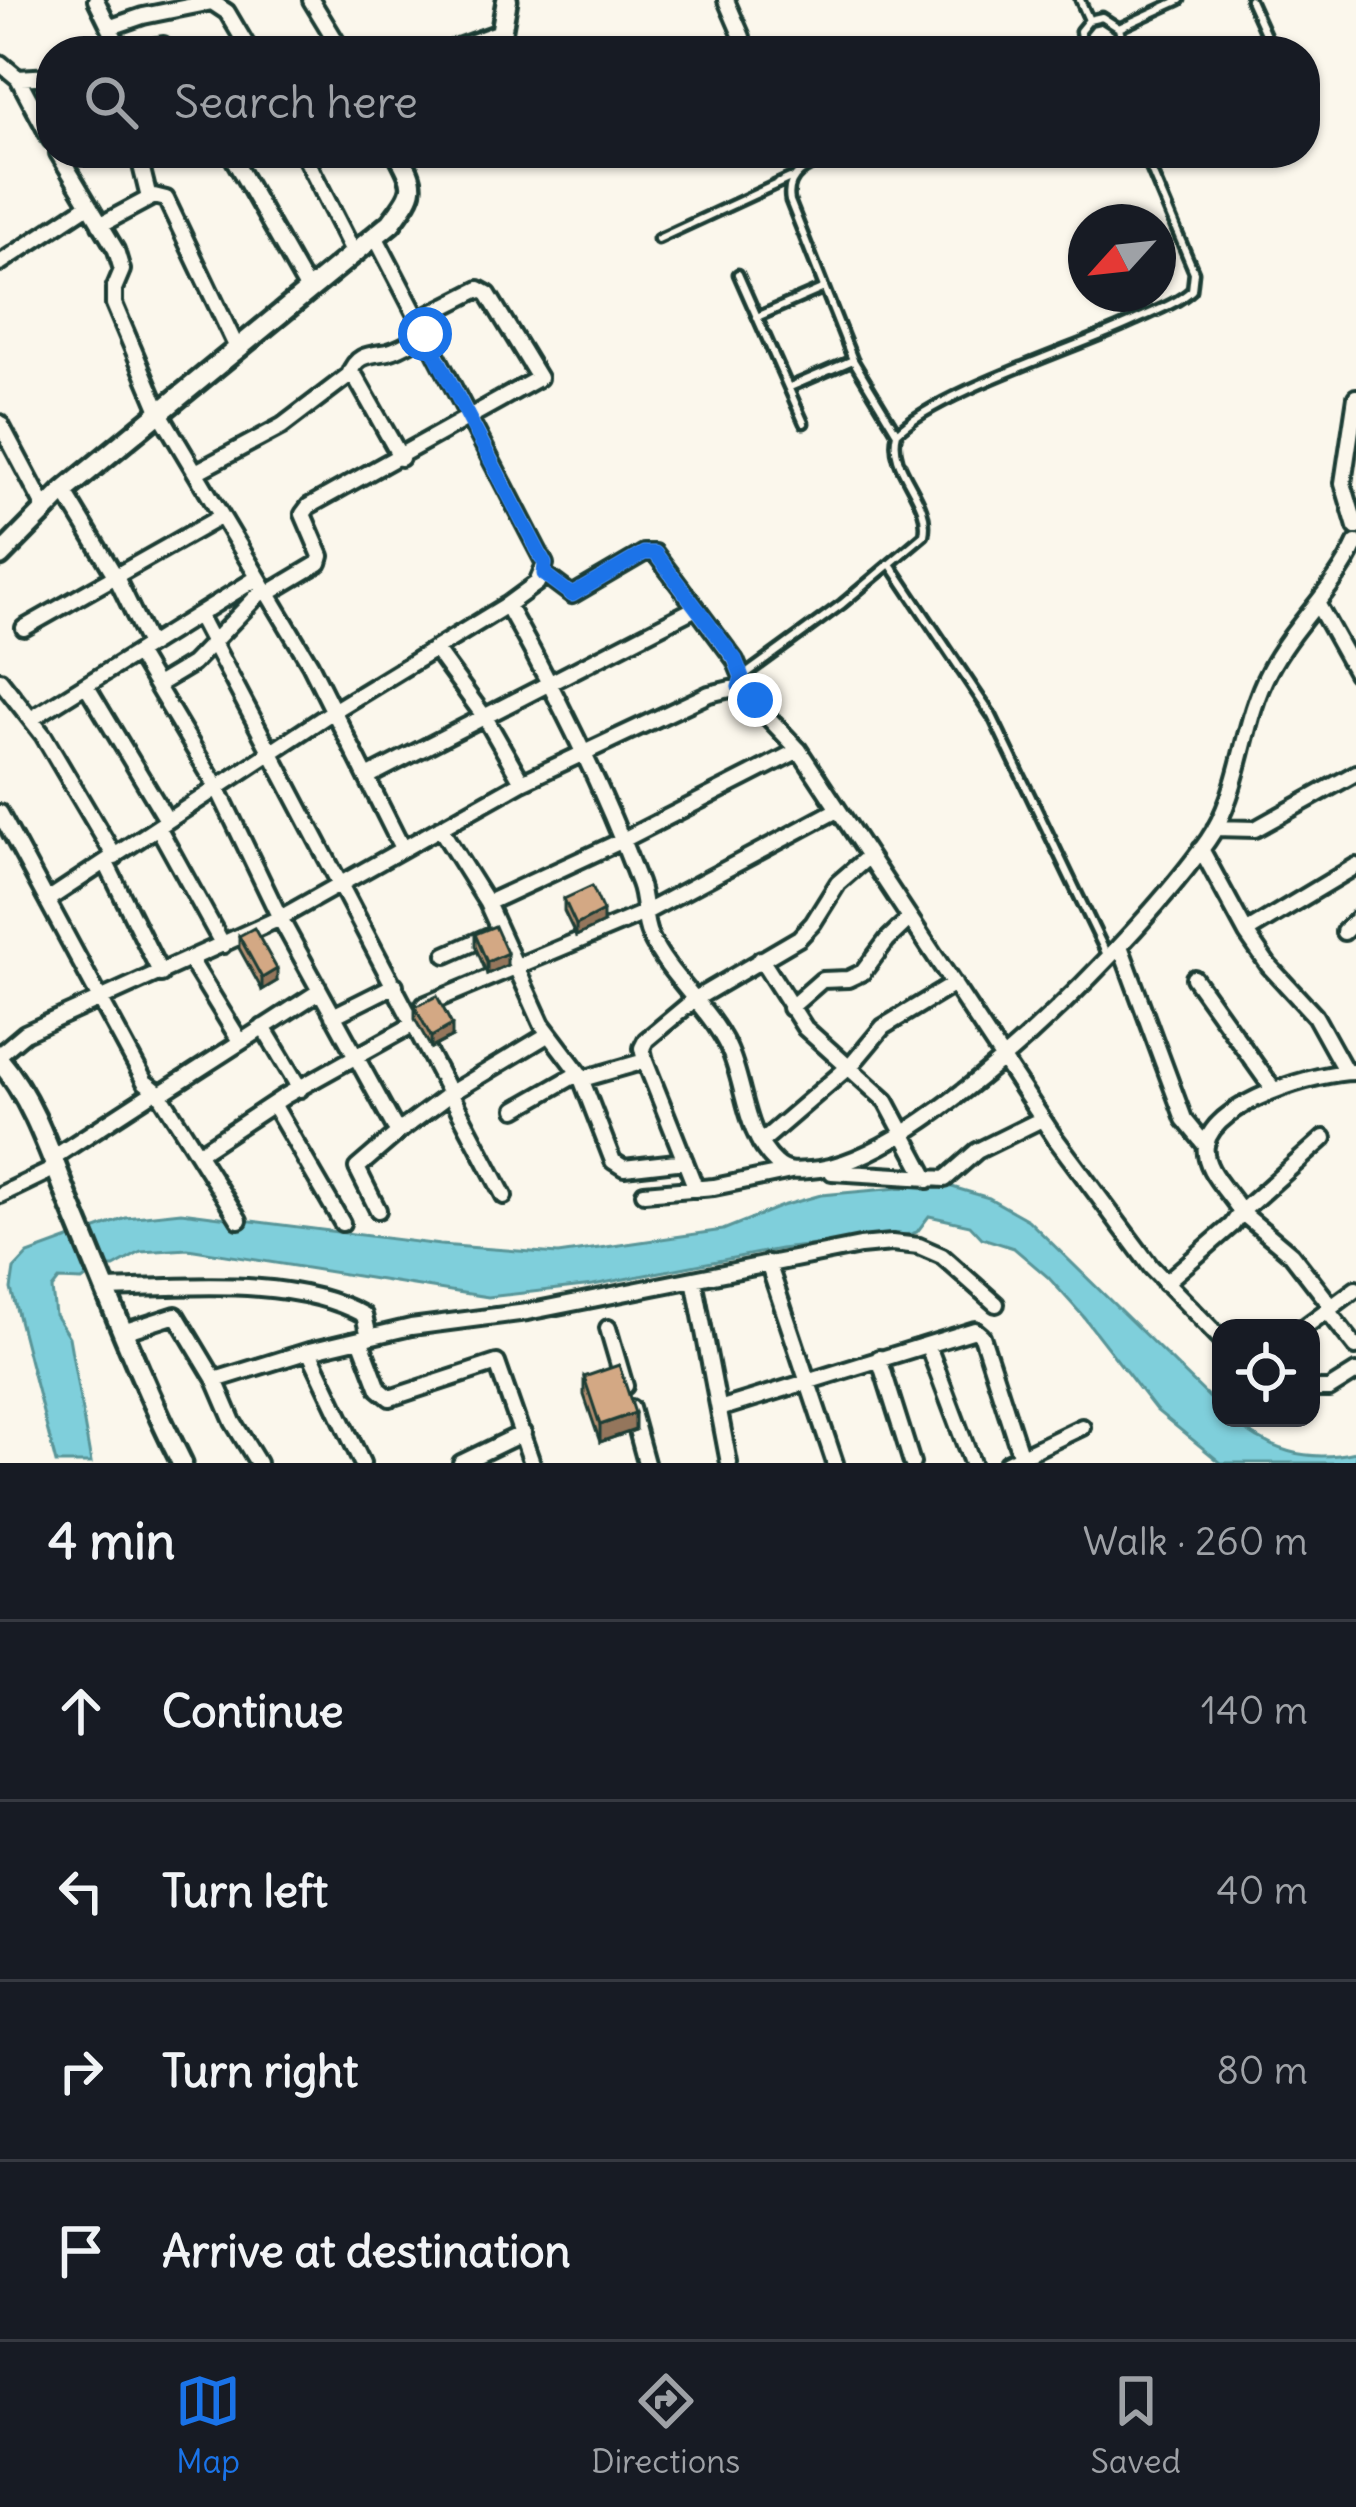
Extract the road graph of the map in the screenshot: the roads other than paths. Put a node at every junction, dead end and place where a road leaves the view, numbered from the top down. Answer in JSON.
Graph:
{"nodes":[{"id":1,"x":96,"y":0,"type":"edge"},
{"id":2,"x":311,"y":0,"type":"edge"},
{"id":3,"x":507,"y":0,"type":"edge"},
{"id":4,"x":726,"y":0,"type":"edge"},
{"id":5,"x":1080,"y":0,"type":"edge"},
{"id":6,"x":1180,"y":0,"type":"edge"},
{"id":7,"x":1250,"y":0,"type":"edge"},
{"id":8,"x":212,"y":1,"type":"edge"},
{"id":9,"x":1089,"y":20,"type":"junction"},
{"id":10,"x":111,"y":27,"type":"junction"},
{"id":11,"x":1119,"y":28,"type":"junction"},
{"id":12,"x":115,"y":36,"type":"edge"},
{"id":13,"x":241,"y":36,"type":"edge"},
{"id":14,"x":333,"y":36,"type":"edge"},
{"id":15,"x":495,"y":36,"type":"edge"},
{"id":16,"x":741,"y":36,"type":"edge"},
{"id":17,"x":1080,"y":36,"type":"edge"},
{"id":18,"x":1120,"y":36,"type":"edge"},
{"id":19,"x":1266,"y":36,"type":"edge"},
{"id":20,"x":0,"y":63,"type":"edge"},
{"id":21,"x":36,"y":77,"type":"edge"},
{"id":22,"x":18,"y":78,"type":"junction"},
{"id":23,"x":36,"y":112,"type":"edge"},
{"id":24,"x":66,"y":168,"type":"edge"},
{"id":25,"x":142,"y":168,"type":"edge"},
{"id":26,"x":239,"y":168,"type":"edge"},
{"id":27,"x":311,"y":168,"type":"edge"},
{"id":28,"x":406,"y":168,"type":"edge"},
{"id":29,"x":810,"y":168,"type":"edge"},
{"id":30,"x":1150,"y":168,"type":"edge"},
{"id":31,"x":794,"y":176,"type":"junction"},
{"id":32,"x":149,"y":198,"type":"junction"},
{"id":33,"x":87,"y":206,"type":"junction"},
{"id":34,"x":100,"y":225,"type":"junction"},
{"id":35,"x":375,"y":236,"type":"junction"},
{"id":36,"x":658,"y":239,"type":"dead end"},
{"id":37,"x":355,"y":254,"type":"junction"},
{"id":38,"x":0,"y":263,"type":"edge"},
{"id":39,"x":738,"y":274,"type":"dead end"},
{"id":40,"x":824,"y":288,"type":"junction"},
{"id":41,"x":308,"y":290,"type":"junction"},
{"id":42,"x":757,"y":317,"type":"junction"},
{"id":43,"x":422,"y":327,"type":"junction"},
{"id":44,"x":237,"y":348,"type":"junction"},
{"id":45,"x":853,"y":360,"type":"junction"},
{"id":46,"x":349,"y":375,"type":"junction"},
{"id":47,"x":789,"y":388,"type":"junction"},
{"id":48,"x":1356,"y":397,"type":"edge"},
{"id":49,"x":160,"y":413,"type":"junction"},
{"id":50,"x":468,"y":420,"type":"junction"},
{"id":51,"x":0,"y":423,"type":"edge"},
{"id":52,"x":804,"y":423,"type":"dead end"},
{"id":53,"x":897,"y":433,"type":"junction"},
{"id":54,"x":401,"y":458,"type":"junction"},
{"id":55,"x":196,"y":472,"type":"junction"},
{"id":56,"x":64,"y":491,"type":"junction"},
{"id":57,"x":46,"y":510,"type":"junction"},
{"id":58,"x":220,"y":518,"type":"junction"},
{"id":59,"x":1356,"y":526,"type":"edge"},
{"id":60,"x":1356,"y":543,"type":"edge"},
{"id":61,"x":0,"y":556,"type":"edge"},
{"id":62,"x":890,"y":564,"type":"junction"},
{"id":63,"x":544,"y":574,"type":"junction"},
{"id":64,"x":116,"y":577,"type":"junction"},
{"id":65,"x":263,"y":587,"type":"junction"},
{"id":66,"x":1317,"y":603,"type":"junction"},
{"id":67,"x":506,"y":605,"type":"junction"},
{"id":68,"x":696,"y":608,"type":"junction"},
{"id":69,"x":199,"y":616,"type":"junction"},
{"id":70,"x":24,"y":628,"type":"dead end"},
{"id":71,"x":213,"y":643,"type":"junction"},
{"id":72,"x":143,"y":649,"type":"junction"},
{"id":73,"x":435,"y":649,"type":"junction"},
{"id":74,"x":1356,"y":673,"type":"edge"},
{"id":75,"x":0,"y":680,"type":"edge"},
{"id":76,"x":550,"y":682,"type":"junction"},
{"id":77,"x":740,"y":682,"type":"junction"},
{"id":78,"x":86,"y":685,"type":"junction"},
{"id":79,"x":157,"y":685,"type":"junction"},
{"id":80,"x":335,"y":710,"type":"junction"},
{"id":81,"x":31,"y":719,"type":"junction"},
{"id":82,"x":486,"y":719,"type":"junction"},
{"id":83,"x":799,"y":750,"type":"junction"},
{"id":84,"x":272,"y":752,"type":"junction"},
{"id":85,"x":584,"y":756,"type":"junction"},
{"id":86,"x":1356,"y":773,"type":"edge"},
{"id":87,"x":367,"y":777,"type":"junction"},
{"id":88,"x":522,"y":782,"type":"junction"},
{"id":89,"x":218,"y":789,"type":"junction"},
{"id":90,"x":836,"y":810,"type":"junction"},
{"id":91,"x":0,"y":814,"type":"edge"},
{"id":92,"x":162,"y":824,"type":"junction"},
{"id":93,"x":440,"y":828,"type":"junction"},
{"id":94,"x":1216,"y":828,"type":"junction"},
{"id":95,"x":621,"y":841,"type":"junction"},
{"id":96,"x":402,"y":848,"type":"junction"},
{"id":97,"x":1201,"y":849,"type":"junction"},
{"id":98,"x":868,"y":857,"type":"junction"},
{"id":99,"x":110,"y":860,"type":"junction"},
{"id":100,"x":1356,"y":866,"type":"edge"},
{"id":101,"x":341,"y":880,"type":"junction"},
{"id":102,"x":49,"y":899,"type":"junction"},
{"id":103,"x":487,"y":903,"type":"junction"},
{"id":104,"x":642,"y":914,"type":"junction"},
{"id":105,"x":280,"y":918,"type":"junction"},
{"id":106,"x":910,"y":918,"type":"junction"},
{"id":107,"x":501,"y":930,"type":"junction"},
{"id":108,"x":1246,"y":932,"type":"junction"},
{"id":109,"x":223,"y":946,"type":"junction"},
{"id":110,"x":1120,"y":946,"type":"junction"},
{"id":111,"x":446,"y":955,"type":"dead end"},
{"id":112,"x":1108,"y":958,"type":"junction"},
{"id":113,"x":760,"y":959,"type":"junction"},
{"id":114,"x":191,"y":961,"type":"junction"},
{"id":115,"x":516,"y":968,"type":"junction"},
{"id":116,"x":161,"y":974,"type":"junction"},
{"id":117,"x":1194,"y":978,"type":"dead end"},
{"id":118,"x":953,"y":984,"type":"junction"},
{"id":119,"x":394,"y":985,"type":"junction"},
{"id":120,"x":320,"y":991,"type":"junction"},
{"id":121,"x":695,"y":999,"type":"junction"},
{"id":122,"x":101,"y":1001,"type":"junction"},
{"id":123,"x":790,"y":1008,"type":"junction"},
{"id":124,"x":334,"y":1016,"type":"junction"},
{"id":125,"x":411,"y":1018,"type":"junction"},
{"id":126,"x":262,"y":1027,"type":"junction"},
{"id":127,"x":550,"y":1034,"type":"junction"},
{"id":128,"x":240,"y":1041,"type":"junction"},
{"id":129,"x":0,"y":1058,"type":"edge"},
{"id":130,"x":357,"y":1059,"type":"junction"},
{"id":131,"x":645,"y":1060,"type":"junction"},
{"id":132,"x":1002,"y":1060,"type":"junction"},
{"id":133,"x":849,"y":1067,"type":"junction"},
{"id":134,"x":1351,"y":1072,"type":"edge"},
{"id":135,"x":580,"y":1076,"type":"junction"},
{"id":136,"x":300,"y":1089,"type":"junction"},
{"id":137,"x":1273,"y":1089,"type":"junction"},
{"id":138,"x":157,"y":1093,"type":"junction"},
{"id":139,"x":451,"y":1093,"type":"junction"},
{"id":140,"x":273,"y":1104,"type":"junction"},
{"id":141,"x":516,"y":1109,"type":"dead end"},
{"id":142,"x":1042,"y":1119,"type":"junction"},
{"id":143,"x":400,"y":1130,"type":"junction"},
{"id":144,"x":905,"y":1133,"type":"junction"},
{"id":145,"x":1324,"y":1138,"type":"dead end"},
{"id":146,"x":760,"y":1143,"type":"junction"},
{"id":147,"x":1206,"y":1146,"type":"junction"},
{"id":148,"x":199,"y":1153,"type":"junction"},
{"id":149,"x":685,"y":1161,"type":"junction"},
{"id":150,"x":54,"y":1163,"type":"junction"},
{"id":151,"x":820,"y":1170,"type":"junction"},
{"id":152,"x":791,"y":1171,"type":"junction"},
{"id":153,"x":928,"y":1180,"type":"junction"},
{"id":154,"x":696,"y":1189,"type":"junction"},
{"id":155,"x":644,"y":1193,"type":"dead end"},
{"id":156,"x":0,"y":1195,"type":"edge"},
{"id":157,"x":504,"y":1196,"type":"dead end"},
{"id":158,"x":377,"y":1210,"type":"dead end"},
{"id":159,"x":1241,"y":1212,"type":"junction"},
{"id":160,"x":239,"y":1220,"type":"dead end"},
{"id":161,"x":342,"y":1223,"type":"dead end"},
{"id":162,"x":769,"y":1263,"type":"junction"},
{"id":163,"x":694,"y":1280,"type":"junction"},
{"id":164,"x":1165,"y":1283,"type":"junction"},
{"id":165,"x":107,"y":1287,"type":"junction"},
{"id":166,"x":1356,"y":1289,"type":"edge"},
{"id":167,"x":996,"y":1304,"type":"dead end"},
{"id":168,"x":1329,"y":1309,"type":"junction"},
{"id":169,"x":1315,"y":1319,"type":"edge"},
{"id":170,"x":608,"y":1328,"type":"dead end"},
{"id":171,"x":1212,"y":1331,"type":"edge"},
{"id":172,"x":123,"y":1332,"type":"junction"},
{"id":173,"x":365,"y":1338,"type":"junction"},
{"id":174,"x":928,"y":1346,"type":"junction"},
{"id":175,"x":1356,"y":1348,"type":"edge"},
{"id":176,"x":309,"y":1351,"type":"junction"},
{"id":177,"x":878,"y":1358,"type":"junction"},
{"id":178,"x":1356,"y":1372,"type":"edge"},
{"id":179,"x":806,"y":1379,"type":"junction"},
{"id":180,"x":215,"y":1380,"type":"junction"},
{"id":181,"x":1320,"y":1389,"type":"edge"},
{"id":182,"x":719,"y":1408,"type":"junction"},
{"id":183,"x":1082,"y":1427,"type":"dead end"},
{"id":184,"x":523,"y":1433,"type":"junction"},
{"id":185,"x":1014,"y":1460,"type":"edge"},
{"id":186,"x":182,"y":1463,"type":"edge"},
{"id":187,"x":259,"y":1463,"type":"edge"},
{"id":188,"x":362,"y":1463,"type":"edge"},
{"id":189,"x":461,"y":1463,"type":"edge"},
{"id":190,"x":532,"y":1463,"type":"edge"},
{"id":191,"x":646,"y":1463,"type":"edge"},
{"id":192,"x":729,"y":1463,"type":"edge"},
{"id":193,"x":835,"y":1463,"type":"edge"},
{"id":194,"x":912,"y":1463,"type":"edge"},
{"id":195,"x":972,"y":1463,"type":"edge"}],
"edges":[{"from":1,"to":10,"type":"street"},
{"from":2,"to":14,"type":"street"},
{"from":3,"to":15,"type":"street"},
{"from":4,"to":16,"type":"street"},
{"from":5,"to":9,"type":"lane"},
{"from":6,"to":11,"type":"lane"},
{"from":7,"to":19,"type":"lane"},
{"from":8,"to":10,"type":"street"},
{"from":8,"to":13,"type":"street"},
{"from":9,"to":11,"type":"lane"},
{"from":9,"to":17,"type":"lane"},
{"from":10,"to":12,"type":"street"},
{"from":11,"to":18,"type":"lane"},
{"from":20,"to":22,"type":"street"},
{"from":21,"to":22,"type":"street"},
{"from":22,"to":23,"type":"street"},
{"from":24,"to":33,"type":"street"},
{"from":25,"to":32,"type":"street"},
{"from":26,"to":41,"type":"street"},
{"from":27,"to":37,"type":"street"},
{"from":28,"to":35,"type":"street"},
{"from":29,"to":31,"type":"lane"},
{"from":30,"to":53,"type":"lane"},
{"from":31,"to":36,"type":"lane"},
{"from":31,"to":40,"type":"lane"},
{"from":32,"to":34,"type":"street"},
{"from":32,"to":44,"type":"street"},
{"from":33,"to":34,"type":"street"},
{"from":33,"to":38,"type":"street"},
{"from":34,"to":49,"type":"street"},
{"from":35,"to":37,"type":"street"},
{"from":35,"to":43,"type":"street"},
{"from":37,"to":41,"type":"street"},
{"from":39,"to":42,"type":"lane"},
{"from":40,"to":42,"type":"lane"},
{"from":40,"to":45,"type":"lane"},
{"from":41,"to":44,"type":"street"},
{"from":42,"to":47,"type":"lane"},
{"from":43,"to":46,"type":"street"},
{"from":43,"to":50,"type":"street"},
{"from":43,"to":50,"type":"street"},
{"from":44,"to":49,"type":"street"},
{"from":45,"to":47,"type":"lane"},
{"from":45,"to":53,"type":"lane"},
{"from":46,"to":54,"type":"street"},
{"from":46,"to":55,"type":"street"},
{"from":47,"to":52,"type":"lane"},
{"from":48,"to":59,"type":"street"},
{"from":49,"to":55,"type":"street"},
{"from":49,"to":56,"type":"street"},
{"from":50,"to":54,"type":"street"},
{"from":50,"to":63,"type":"street"},
{"from":51,"to":57,"type":"street"},
{"from":53,"to":62,"type":"lane"},
{"from":54,"to":65,"type":"street"},
{"from":55,"to":58,"type":"street"},
{"from":56,"to":57,"type":"street"},
{"from":56,"to":64,"type":"street"},
{"from":57,"to":61,"type":"street"},
{"from":58,"to":64,"type":"street"},
{"from":58,"to":65,"type":"street"},
{"from":60,"to":66,"type":"street"},
{"from":62,"to":77,"type":"lane"},
{"from":62,"to":112,"type":"lane"},
{"from":63,"to":67,"type":"street"},
{"from":63,"to":68,"type":"street"},
{"from":64,"to":70,"type":"street"},
{"from":64,"to":72,"type":"street"},
{"from":65,"to":69,"type":"street"},
{"from":65,"to":71,"type":"street"},
{"from":65,"to":80,"type":"street"},
{"from":66,"to":74,"type":"street"},
{"from":66,"to":94,"type":"street"},
{"from":67,"to":73,"type":"street"},
{"from":67,"to":76,"type":"street"},
{"from":68,"to":76,"type":"street"},
{"from":68,"to":77,"type":"street"},
{"from":69,"to":71,"type":"street"},
{"from":69,"to":72,"type":"street"},
{"from":71,"to":79,"type":"street"},
{"from":71,"to":84,"type":"street"},
{"from":72,"to":78,"type":"street"},
{"from":72,"to":79,"type":"street"},
{"from":73,"to":80,"type":"street"},
{"from":73,"to":82,"type":"street"},
{"from":75,"to":81,"type":"street"},
{"from":76,"to":82,"type":"street"},
{"from":76,"to":85,"type":"street"},
{"from":77,"to":83,"type":"street"},
{"from":77,"to":85,"type":"street"},
{"from":78,"to":81,"type":"street"},
{"from":78,"to":92,"type":"street"},
{"from":79,"to":89,"type":"street"},
{"from":80,"to":84,"type":"street"},
{"from":80,"to":87,"type":"street"},
{"from":81,"to":99,"type":"street"},
{"from":82,"to":87,"type":"street"},
{"from":82,"to":88,"type":"street"},
{"from":83,"to":90,"type":"street"},
{"from":83,"to":95,"type":"street"},
{"from":84,"to":89,"type":"street"},
{"from":84,"to":101,"type":"street"},
{"from":85,"to":88,"type":"street"},
{"from":85,"to":95,"type":"street"},
{"from":86,"to":94,"type":"street"},
{"from":87,"to":96,"type":"street"},
{"from":88,"to":93,"type":"street"},
{"from":89,"to":92,"type":"street"},
{"from":89,"to":105,"type":"street"},
{"from":90,"to":98,"type":"street"},
{"from":90,"to":104,"type":"street"},
{"from":91,"to":102,"type":"street"},
{"from":92,"to":99,"type":"street"},
{"from":92,"to":109,"type":"street"},
{"from":93,"to":96,"type":"street"},
{"from":93,"to":103,"type":"street"},
{"from":94,"to":97,"type":"street"},
{"from":95,"to":103,"type":"street"},
{"from":95,"to":104,"type":"street"},
{"from":96,"to":101,"type":"street"},
{"from":97,"to":108,"type":"street"},
{"from":97,"to":110,"type":"street"},
{"from":98,"to":106,"type":"street"},
{"from":98,"to":113,"type":"street"},
{"from":99,"to":102,"type":"street"},
{"from":99,"to":116,"type":"street"},
{"from":100,"to":108,"type":"street"},
{"from":101,"to":105,"type":"street"},
{"from":101,"to":119,"type":"street"},
{"from":102,"to":122,"type":"street"},
{"from":103,"to":107,"type":"street"},
{"from":104,"to":115,"type":"street"},
{"from":104,"to":121,"type":"street"},
{"from":105,"to":109,"type":"street"},
{"from":105,"to":120,"type":"street"},
{"from":106,"to":118,"type":"street"},
{"from":106,"to":123,"type":"street"},
{"from":107,"to":111,"type":"street"},
{"from":107,"to":115,"type":"street"},
{"from":108,"to":134,"type":"street"},
{"from":109,"to":114,"type":"street"},
{"from":110,"to":112,"type":"street"},
{"from":110,"to":147,"type":"street"},
{"from":112,"to":132,"type":"street"},
{"from":113,"to":121,"type":"street"},
{"from":113,"to":123,"type":"street"},
{"from":114,"to":116,"type":"street"},
{"from":114,"to":128,"type":"street"},
{"from":115,"to":125,"type":"street"},
{"from":115,"to":127,"type":"street"},
{"from":116,"to":122,"type":"street"},
{"from":117,"to":137,"type":"street"},
{"from":118,"to":132,"type":"street"},
{"from":118,"to":133,"type":"street"},
{"from":119,"to":124,"type":"street"},
{"from":119,"to":125,"type":"street"},
{"from":120,"to":124,"type":"street"},
{"from":120,"to":126,"type":"street"},
{"from":121,"to":131,"type":"street"},
{"from":121,"to":146,"type":"street"},
{"from":122,"to":129,"type":"street"},
{"from":122,"to":138,"type":"street"},
{"from":123,"to":133,"type":"street"},
{"from":124,"to":130,"type":"street"},
{"from":125,"to":130,"type":"street"},
{"from":125,"to":139,"type":"street"},
{"from":126,"to":128,"type":"street"},
{"from":126,"to":136,"type":"street"},
{"from":127,"to":135,"type":"street"},
{"from":127,"to":139,"type":"street"},
{"from":128,"to":138,"type":"street"},
{"from":129,"to":150,"type":"street"},
{"from":130,"to":136,"type":"street"},
{"from":130,"to":143,"type":"street"},
{"from":131,"to":135,"type":"street"},
{"from":131,"to":149,"type":"street"},
{"from":132,"to":142,"type":"street"},
{"from":132,"to":144,"type":"street"},
{"from":133,"to":144,"type":"street"},
{"from":133,"to":146,"type":"street"},
{"from":134,"to":137,"type":"street"},
{"from":135,"to":141,"type":"street"},
{"from":135,"to":149,"type":"street"},
{"from":136,"to":140,"type":"street"},
{"from":137,"to":147,"type":"street"},
{"from":138,"to":148,"type":"street"},
{"from":138,"to":150,"type":"street"},
{"from":139,"to":143,"type":"street"},
{"from":139,"to":157,"type":"street"},
{"from":140,"to":148,"type":"street"},
{"from":140,"to":161,"type":"street"},
{"from":142,"to":153,"type":"street"},
{"from":142,"to":164,"type":"street"},
{"from":143,"to":158,"type":"street"},
{"from":144,"to":151,"type":"street"},
{"from":144,"to":153,"type":"street"},
{"from":145,"to":159,"type":"street"},
{"from":146,"to":152,"type":"street"},
{"from":147,"to":159,"type":"street"},
{"from":148,"to":160,"type":"street"},
{"from":149,"to":154,"type":"street"},
{"from":150,"to":156,"type":"street"},
{"from":150,"to":165,"type":"street"},
{"from":151,"to":152,"type":"street"},
{"from":151,"to":153,"type":"street"},
{"from":152,"to":154,"type":"street"},
{"from":154,"to":155,"type":"street"},
{"from":159,"to":164,"type":"street"},
{"from":159,"to":168,"type":"street"},
{"from":162,"to":163,"type":"street"},
{"from":162,"to":167,"type":"street"},
{"from":162,"to":179,"type":"street"},
{"from":163,"to":173,"type":"street"},
{"from":163,"to":182,"type":"street"},
{"from":164,"to":171,"type":"street"},
{"from":165,"to":172,"type":"street"},
{"from":165,"to":173,"type":"street"},
{"from":166,"to":168,"type":"street"},
{"from":168,"to":169,"type":"street"},
{"from":168,"to":175,"type":"street"},
{"from":170,"to":191,"type":"street"},
{"from":172,"to":180,"type":"street"},
{"from":172,"to":186,"type":"street"},
{"from":173,"to":176,"type":"street"},
{"from":173,"to":184,"type":"street"},
{"from":174,"to":177,"type":"street"},
{"from":174,"to":185,"type":"street"},
{"from":174,"to":195,"type":"street"},
{"from":176,"to":180,"type":"street"},
{"from":176,"to":188,"type":"street"},
{"from":177,"to":179,"type":"street"},
{"from":177,"to":194,"type":"street"},
{"from":178,"to":181,"type":"street"},
{"from":179,"to":182,"type":"street"},
{"from":179,"to":193,"type":"street"},
{"from":180,"to":187,"type":"street"},
{"from":182,"to":192,"type":"street"},
{"from":183,"to":185,"type":"street"},
{"from":184,"to":189,"type":"street"},
{"from":184,"to":190,"type":"street"}]}
